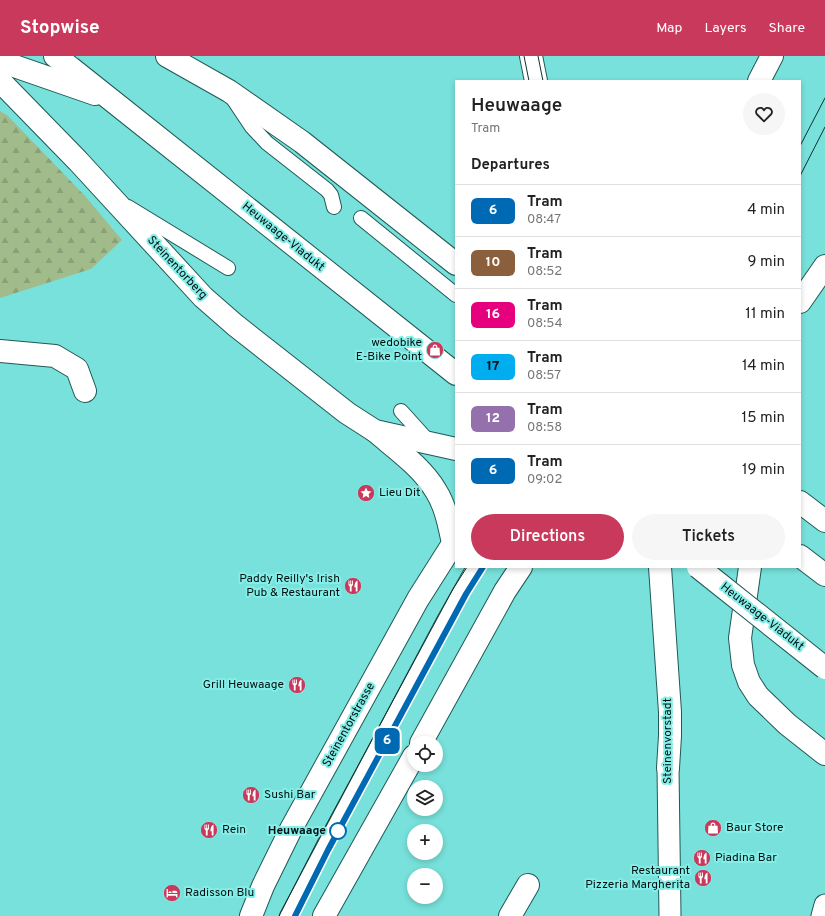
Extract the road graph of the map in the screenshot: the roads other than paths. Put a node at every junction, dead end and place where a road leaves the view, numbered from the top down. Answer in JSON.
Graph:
{"nodes":[{"id":1,"x":55,"y":56,"type":"edge"},
{"id":2,"x":167,"y":56,"type":"edge"},
{"id":3,"x":531,"y":56,"type":"edge"},
{"id":4,"x":772,"y":56,"type":"edge"},
{"id":5,"x":0,"y":61,"type":"edge"},
{"id":6,"x":536,"y":80,"type":"edge"},
{"id":7,"x":760,"y":80,"type":"edge"},
{"id":8,"x":0,"y":81,"type":"edge"},
{"id":9,"x":229,"y":91,"type":"junction"},
{"id":10,"x":111,"y":99,"type":"junction"},
{"id":11,"x":111,"y":196,"type":"junction"},
{"id":12,"x":334,"y":207,"type":"dead end"},
{"id":13,"x":361,"y":218,"type":"dead end"},
{"id":14,"x":455,"y":263,"type":"edge"},
{"id":15,"x":825,"y":266,"type":"edge"},
{"id":16,"x":228,"y":268,"type":"dead end"},
{"id":17,"x":455,"y":293,"type":"edge"},
{"id":18,"x":801,"y":301,"type":"edge"},
{"id":19,"x":0,"y":351,"type":"edge"},
{"id":20,"x":455,"y":373,"type":"edge"},
{"id":21,"x":85,"y":391,"type":"dead end"},
{"id":22,"x":401,"y":412,"type":"dead end"},
{"id":23,"x":375,"y":431,"type":"junction"},
{"id":24,"x":429,"y":442,"type":"junction"},
{"id":25,"x":455,"y":449,"type":"edge"},
{"id":26,"x":801,"y":503,"type":"edge"},
{"id":27,"x":825,"y":521,"type":"edge"},
{"id":28,"x":454,"y":541,"type":"edge"},
{"id":29,"x":801,"y":557,"type":"edge"},
{"id":30,"x":473,"y":568,"type":"edge"},
{"id":31,"x":520,"y":568,"type":"edge"},
{"id":32,"x":660,"y":568,"type":"edge"},
{"id":33,"x":699,"y":568,"type":"edge"},
{"id":34,"x":750,"y":568,"type":"edge"},
{"id":35,"x":825,"y":575,"type":"edge"},
{"id":36,"x":825,"y":668,"type":"edge"},
{"id":37,"x":425,"y":736,"type":"edge"},
{"id":38,"x":825,"y":754,"type":"edge"},
{"id":39,"x":407,"y":768,"type":"edge"},
{"id":40,"x":668,"y":768,"type":"joint"},
{"id":41,"x":528,"y":885,"type":"dead end"},
{"id":42,"x":825,"y":904,"type":"edge"},
{"id":43,"x":251,"y":916,"type":"edge"},
{"id":44,"x":287,"y":916,"type":"edge"},
{"id":45,"x":324,"y":916,"type":"edge"},
{"id":46,"x":510,"y":916,"type":"edge"},
{"id":47,"x":670,"y":916,"type":"edge"},
{"id":48,"x":822,"y":916,"type":"edge"}],
"edges":[{"from":1,"to":10,"type":"main road","name":"Heuwaage-Viadukt"},
{"from":2,"to":9,"type":"main road"},
{"from":3,"to":6,"type":"main road"},
{"from":4,"to":7,"type":"main road"},
{"from":5,"to":10,"type":"main road"},
{"from":8,"to":11,"type":"main road","name":"Steinentorberg"},
{"from":9,"to":12,"type":"lane"},
{"from":9,"to":14,"type":"main road"},
{"from":10,"to":20,"type":"main road","name":"Heuwaage-Viadukt"},
{"from":11,"to":16,"type":"lane"},
{"from":11,"to":23,"type":"main road","name":"Steinentorberg"},
{"from":13,"to":17,"type":"lane"},
{"from":15,"to":18,"type":"main road"},
{"from":19,"to":21,"type":"main road"},
{"from":22,"to":24,"type":"lane"},
{"from":23,"to":24,"type":"main road","name":"Steinentorberg"},
{"from":23,"to":28,"type":"main road","name":"Steinentorberg"},
{"from":24,"to":25,"type":"main road","name":"Steinentorberg"},
{"from":26,"to":27,"type":"main road"},
{"from":28,"to":43,"type":"main road","name":"Steinentorstrasse"},
{"from":29,"to":35,"type":"main road"},
{"from":30,"to":44,"type":"lane"},
{"from":31,"to":37,"type":"main road"},
{"from":32,"to":40,"type":"main road","name":"Steinenvorstadt"},
{"from":33,"to":36,"type":"main road","name":"Heuwaage-Viadukt","bridge":true},
{"from":34,"to":38,"type":"main road"},
{"from":39,"to":45,"type":"main road"},
{"from":40,"to":47,"type":"street","name":"Steinenvorstadt"},
{"from":41,"to":46,"type":"main road"},
{"from":42,"to":48,"type":"street"}]}
